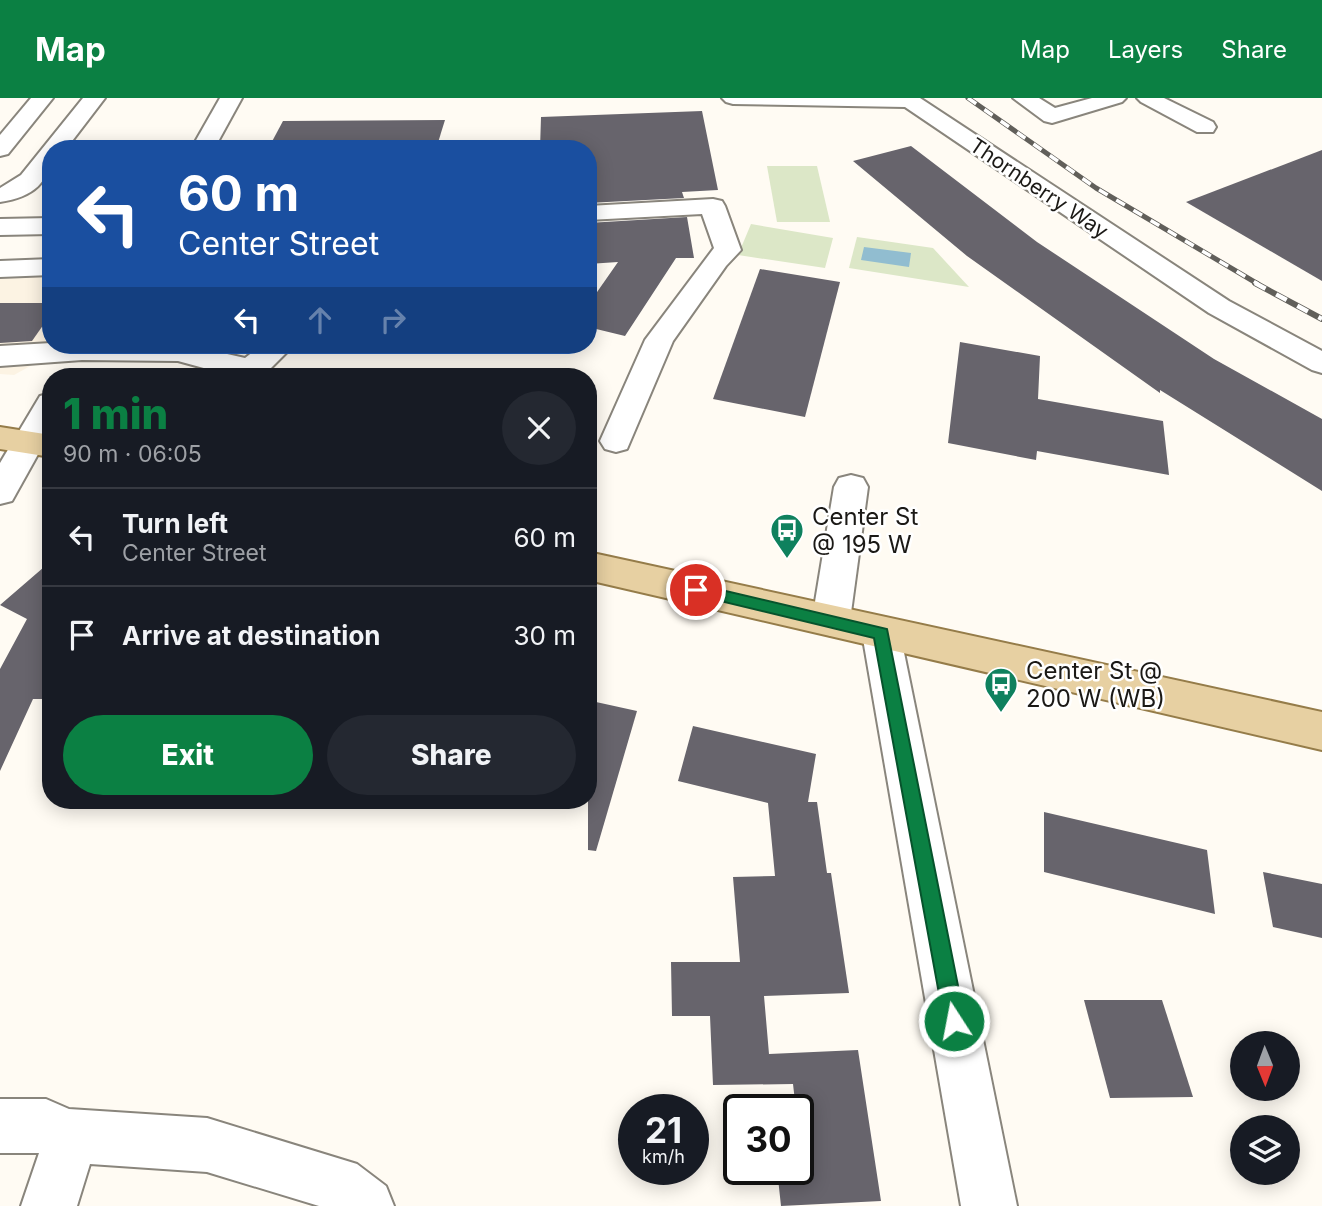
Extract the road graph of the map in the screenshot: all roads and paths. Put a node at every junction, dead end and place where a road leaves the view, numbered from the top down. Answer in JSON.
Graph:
{"nodes":[{"id":1,"x":42,"y":98,"type":"edge"},
{"id":2,"x":94,"y":98,"type":"edge"},
{"id":3,"x":231,"y":98,"type":"edge"},
{"id":4,"x":733,"y":98,"type":"edge"},
{"id":5,"x":1024,"y":98,"type":"edge"},
{"id":6,"x":1115,"y":98,"type":"edge"},
{"id":7,"x":1148,"y":98,"type":"edge"},
{"id":8,"x":1205,"y":127,"type":"dead end"},
{"id":9,"x":61,"y":140,"type":"edge"},
{"id":10,"x":207,"y":140,"type":"edge"},
{"id":11,"x":0,"y":149,"type":"edge"},
{"id":12,"x":42,"y":165,"type":"edge"},
{"id":13,"x":0,"y":195,"type":"edge"},
{"id":14,"x":597,"y":212,"type":"edge"},
{"id":15,"x":42,"y":226,"type":"edge"},
{"id":16,"x":0,"y":227,"type":"edge"},
{"id":17,"x":42,"y":267,"type":"edge"},
{"id":18,"x":0,"y":269,"type":"edge"},
{"id":19,"x":42,"y":342,"type":"edge"},
{"id":20,"x":197,"y":354,"type":"edge"},
{"id":21,"x":270,"y":354,"type":"edge"},
{"id":22,"x":0,"y":356,"type":"edge"},
{"id":23,"x":1322,"y":363,"type":"edge"},
{"id":24,"x":238,"y":368,"type":"edge"},
{"id":25,"x":254,"y":368,"type":"edge"},
{"id":26,"x":42,"y":418,"type":"edge"},
{"id":27,"x":616,"y":441,"type":"dead end"},
{"id":28,"x":27,"y":442,"type":"edge"},
{"id":29,"x":851,"y":486,"type":"dead end"},
{"id":30,"x":0,"y":492,"type":"edge"},
{"id":31,"x":597,"y":567,"type":"edge"},
{"id":32,"x":831,"y":620,"type":"junction"},
{"id":33,"x":881,"y":633,"type":"junction"},
{"id":34,"x":1322,"y":731,"type":"edge"},
{"id":35,"x":0,"y":1126,"type":"edge"},
{"id":36,"x":66,"y":1136,"type":"junction"},
{"id":37,"x":48,"y":1206,"type":"edge"},
{"id":38,"x":366,"y":1206,"type":"edge"},
{"id":39,"x":989,"y":1206,"type":"edge"}],
"edges":[{"from":1,"to":11,"type":"street"},
{"from":2,"to":9,"type":"street"},
{"from":3,"to":10,"type":"street"},
{"from":4,"to":23,"type":"street","name":"Thornberry Way"},
{"from":5,"to":6,"type":"street"},
{"from":7,"to":8,"type":"street"},
{"from":12,"to":13,"type":"street"},
{"from":14,"to":27,"type":"street"},
{"from":15,"to":16,"type":"street"},
{"from":17,"to":18,"type":"street"},
{"from":19,"to":22,"type":"street"},
{"from":20,"to":24,"type":"street"},
{"from":21,"to":25,"type":"street"},
{"from":26,"to":28,"type":"street"},
{"from":28,"to":30,"type":"street"},
{"from":29,"to":32,"type":"street"},
{"from":31,"to":32,"type":"main road"},
{"from":32,"to":33,"type":"main road"},
{"from":33,"to":34,"type":"main road"},
{"from":33,"to":39,"type":"street"},
{"from":35,"to":36,"type":"street"},
{"from":36,"to":37,"type":"street"},
{"from":36,"to":38,"type":"street"}]}
